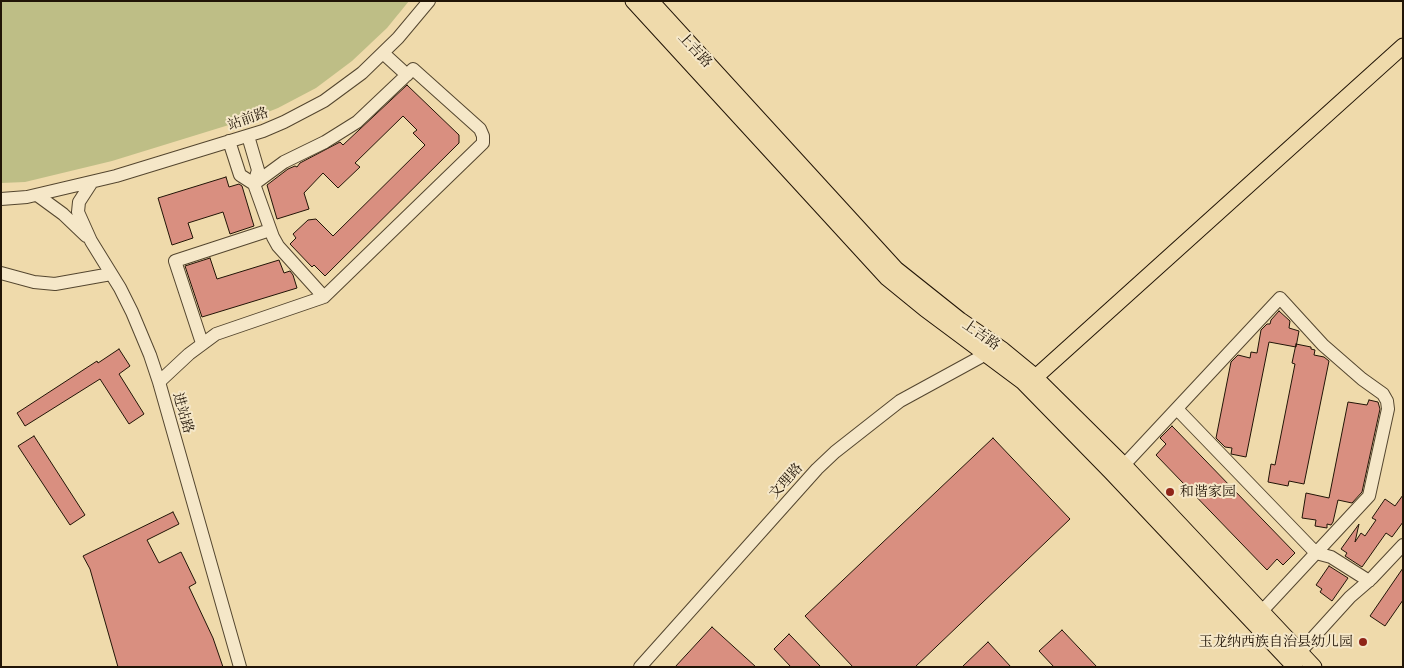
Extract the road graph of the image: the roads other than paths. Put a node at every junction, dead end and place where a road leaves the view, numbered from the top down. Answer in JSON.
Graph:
{"nodes":[{"id":1,"x":429,"y":1,"type":"edge"},
{"id":2,"x":633,"y":1,"type":"edge"},
{"id":3,"x":651,"y":1,"type":"edge"},
{"id":4,"x":1403,"y":46,"type":"edge"},
{"id":5,"x":383,"y":53,"type":"junction"},
{"id":6,"x":1403,"y":59,"type":"edge"},
{"id":7,"x":407,"y":75,"type":"junction"},
{"id":8,"x":248,"y":136,"type":"junction"},
{"id":9,"x":229,"y":142,"type":"junction"},
{"id":10,"x":92,"y":182,"type":"junction"},
{"id":11,"x":254,"y":184,"type":"junction"},
{"id":12,"x":37,"y":195,"type":"junction"},
{"id":13,"x":1,"y":199,"type":"edge"},
{"id":14,"x":270,"y":230,"type":"junction"},
{"id":15,"x":91,"y":241,"type":"junction"},
{"id":16,"x":1,"y":273,"type":"edge"},
{"id":17,"x":111,"y":274,"type":"junction"},
{"id":18,"x":324,"y":297,"type":"junction"},
{"id":19,"x":202,"y":343,"type":"junction"},
{"id":20,"x":986,"y":354,"type":"junction"},
{"id":21,"x":159,"y":382,"type":"junction"},
{"id":22,"x":1034,"y":385,"type":"junction"},
{"id":23,"x":1177,"y":409,"type":"junction"},
{"id":24,"x":1124,"y":466,"type":"junction"},
{"id":25,"x":1401,"y":548,"type":"edge"},
{"id":26,"x":1316,"y":553,"type":"junction"},
{"id":27,"x":1369,"y":581,"type":"junction"},
{"id":28,"x":1262,"y":611,"type":"junction"},
{"id":29,"x":1300,"y":652,"type":"junction"},
{"id":30,"x":240,"y":667,"type":"edge"},
{"id":31,"x":640,"y":667,"type":"edge"},
{"id":32,"x":1295,"y":667,"type":"edge"},
{"id":33,"x":1314,"y":667,"type":"edge"}],
"edges":[{"from":1,"to":5,"type":"street","name":"站前路"},
{"from":2,"to":20,"type":"main road","name":"上吉路"},
{"from":3,"to":22,"type":"main road","name":"上吉路"},
{"from":4,"to":22,"type":"main road"},
{"from":5,"to":7,"type":"street"},
{"from":5,"to":8,"type":"street","name":"站前路"},
{"from":6,"to":22,"type":"main road"},
{"from":7,"to":11,"type":"street"},
{"from":7,"to":18,"type":"street"},
{"from":8,"to":9,"type":"street","name":"站前路"},
{"from":8,"to":11,"type":"street"},
{"from":9,"to":10,"type":"street","name":"站前路"},
{"from":9,"to":11,"type":"street"},
{"from":10,"to":12,"type":"street","name":"站前路"},
{"from":10,"to":15,"type":"street","name":"进站路"},
{"from":11,"to":14,"type":"street"},
{"from":12,"to":13,"type":"street","name":"站前路"},
{"from":12,"to":15,"type":"street"},
{"from":14,"to":18,"type":"street"},
{"from":14,"to":19,"type":"street"},
{"from":15,"to":17,"type":"street","name":"进站路"},
{"from":16,"to":17,"type":"street"},
{"from":17,"to":21,"type":"street","name":"进站路"},
{"from":18,"to":19,"type":"street"},
{"from":19,"to":21,"type":"street"},
{"from":20,"to":22,"type":"main road","name":"上吉路"},
{"from":20,"to":31,"type":"street","name":"文理路"},
{"from":21,"to":30,"type":"street","name":"进站路"},
{"from":22,"to":24,"type":"main road","name":"上吉路"},
{"from":22,"to":32,"type":"main road","name":"上吉路"},
{"from":23,"to":24,"type":"street"},
{"from":23,"to":26,"type":"street"},
{"from":23,"to":26,"type":"street"},
{"from":24,"to":28,"type":"main road","name":"上吉路"},
{"from":25,"to":27,"type":"street"},
{"from":26,"to":27,"type":"street"},
{"from":26,"to":28,"type":"street"},
{"from":27,"to":29,"type":"street"},
{"from":28,"to":29,"type":"main road","name":"上吉路"},
{"from":29,"to":33,"type":"main road","name":"上吉路"}]}
